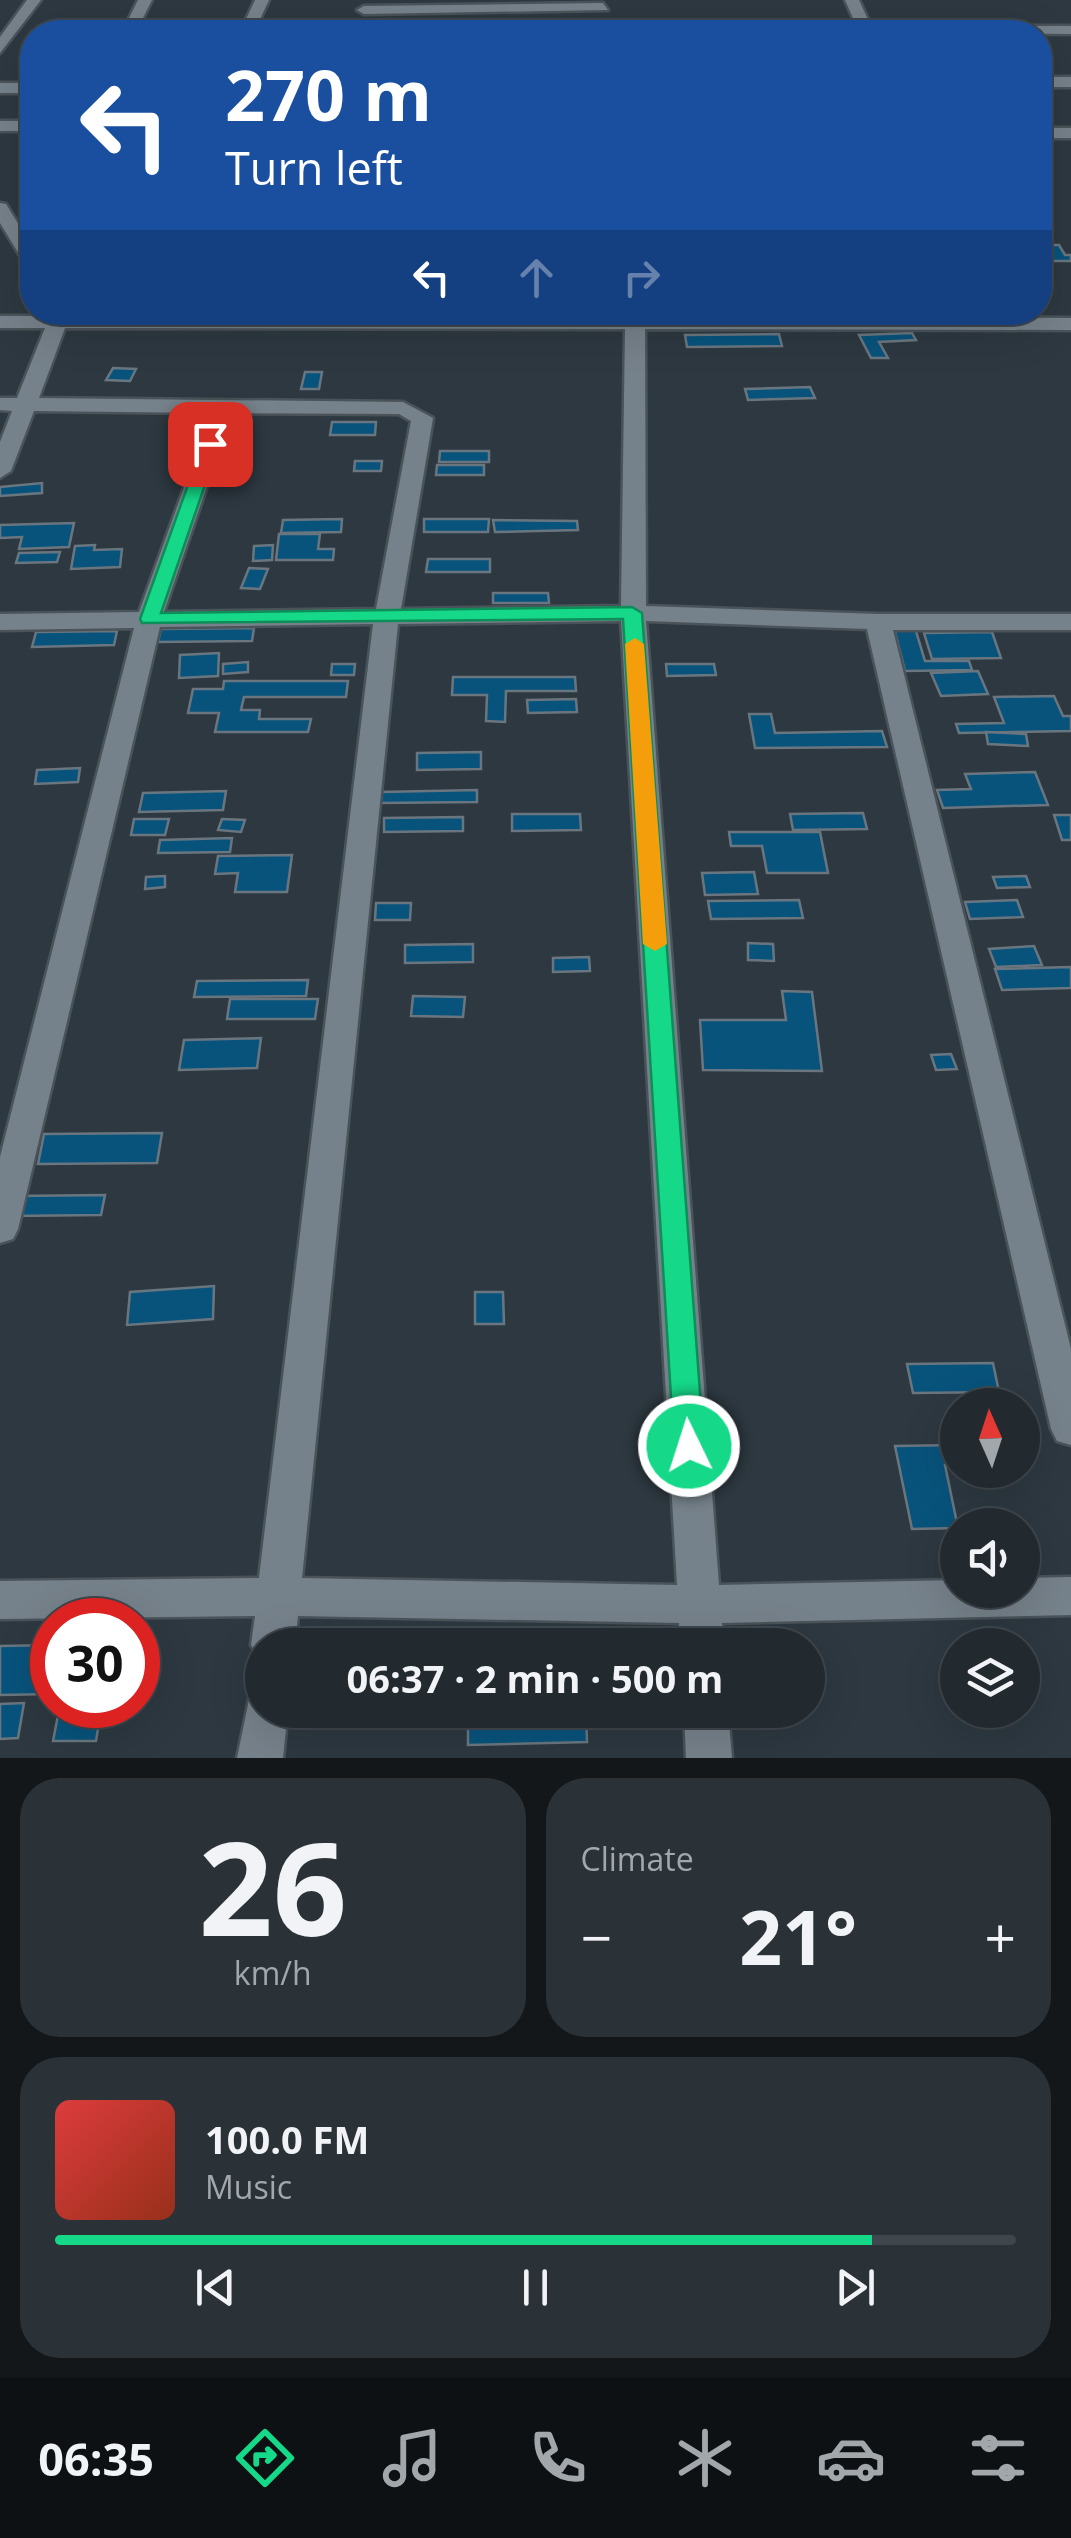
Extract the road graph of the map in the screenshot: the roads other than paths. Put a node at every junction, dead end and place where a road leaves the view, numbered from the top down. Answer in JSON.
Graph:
{"nodes":[{"id":1,"x":34,"y":0,"type":"edge"},
{"id":2,"x":603,"y":9,"type":"edge"},
{"id":3,"x":476,"y":10,"type":"edge"},
{"id":4,"x":364,"y":11,"type":"edge"},
{"id":5,"x":0,"y":48,"type":"edge"},
{"id":6,"x":1066,"y":133,"type":"edge"},
{"id":7,"x":1071,"y":149,"type":"edge"},
{"id":8,"x":0,"y":208,"type":"edge"},
{"id":9,"x":20,"y":234,"type":"edge"},
{"id":10,"x":53,"y":325,"type":"edge"},
{"id":11,"x":633,"y":325,"type":"edge"},
{"id":12,"x":0,"y":404,"type":"edge"},
{"id":13,"x":27,"y":404,"type":"junction"},
{"id":14,"x":222,"y":409,"type":"junction"},
{"id":15,"x":0,"y":472,"type":"edge"},
{"id":16,"x":632,"y":613,"type":"junction"},
{"id":17,"x":386,"y":618,"type":"junction"},
{"id":18,"x":149,"y":619,"type":"junction"},
{"id":19,"x":0,"y":622,"type":"edge"},
{"id":20,"x":878,"y":622,"type":"junction"},
{"id":21,"x":1071,"y":622,"type":"edge"},
{"id":22,"x":0,"y":1229,"type":"edge"},
{"id":23,"x":1071,"y":1428,"type":"edge"},
{"id":24,"x":1071,"y":1596,"type":"edge"},
{"id":25,"x":279,"y":1597,"type":"junction"},
{"id":26,"x":0,"y":1600,"type":"edge"},
{"id":27,"x":701,"y":1625,"type":"edge"},
{"id":28,"x":275,"y":1628,"type":"edge"},
{"id":29,"x":264,"y":1728,"type":"edge"},
{"id":30,"x":707,"y":1728,"type":"edge"},
{"id":31,"x":260,"y":1758,"type":"edge"},
{"id":32,"x":709,"y":1758,"type":"edge"}],
"edges":[{"from":1,"to":5,"type":"street"},
{"from":2,"to":3,"type":"street"},
{"from":3,"to":4,"type":"street"},
{"from":6,"to":7,"type":"street"},
{"from":8,"to":9,"type":"street"},
{"from":10,"to":13,"type":"street"},
{"from":11,"to":16,"type":"street"},
{"from":12,"to":13,"type":"street"},
{"from":13,"to":14,"type":"street"},
{"from":13,"to":15,"type":"street"},
{"from":14,"to":17,"type":"street"},
{"from":14,"to":18,"type":"street"},
{"from":16,"to":17,"type":"street"},
{"from":16,"to":20,"type":"street"},
{"from":16,"to":27,"type":"street"},
{"from":17,"to":18,"type":"street"},
{"from":17,"to":25,"type":"street"},
{"from":18,"to":19,"type":"street"},
{"from":18,"to":22,"type":"street"},
{"from":20,"to":21,"type":"street"},
{"from":20,"to":23,"type":"street"},
{"from":24,"to":27,"type":"street"},
{"from":25,"to":26,"type":"street"},
{"from":25,"to":27,"type":"street"},
{"from":25,"to":28,"type":"street"},
{"from":29,"to":31,"type":"street"},
{"from":30,"to":32,"type":"street"}]}
